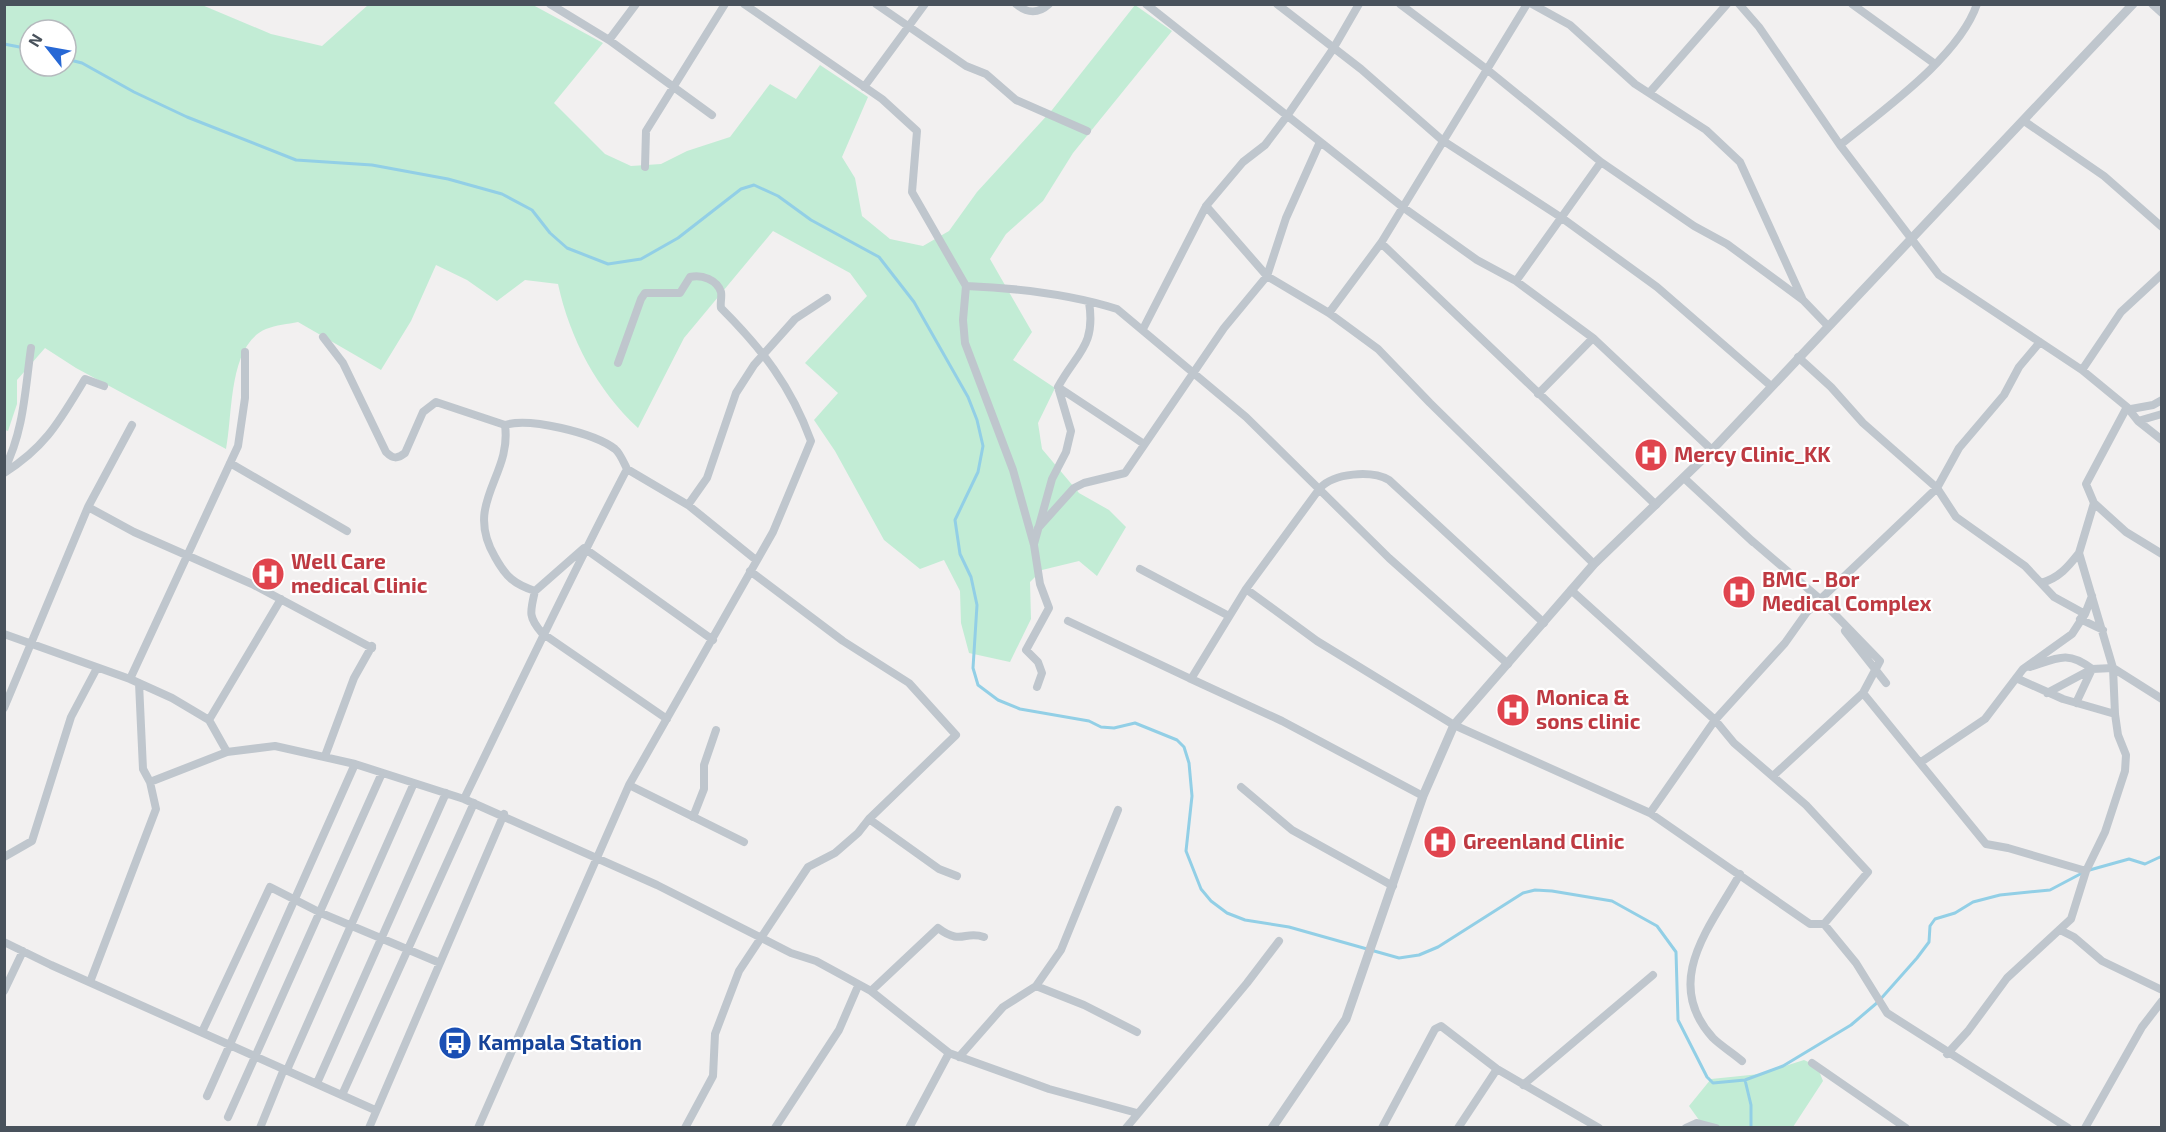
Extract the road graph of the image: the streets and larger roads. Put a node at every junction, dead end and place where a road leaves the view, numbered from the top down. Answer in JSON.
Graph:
{"nodes":[{"id":1,"x":550,"y":4,"type":"edge"},
{"id":2,"x":636,"y":4,"type":"edge"},
{"id":3,"x":725,"y":4,"type":"edge"},
{"id":4,"x":744,"y":4,"type":"edge"},
{"id":5,"x":876,"y":4,"type":"edge"},
{"id":6,"x":925,"y":4,"type":"edge"},
{"id":7,"x":1016,"y":4,"type":"edge"},
{"id":8,"x":1049,"y":4,"type":"edge"},
{"id":9,"x":1146,"y":4,"type":"edge"},
{"id":10,"x":1277,"y":4,"type":"edge"},
{"id":11,"x":1359,"y":4,"type":"edge"},
{"id":12,"x":1400,"y":4,"type":"edge"},
{"id":13,"x":1527,"y":4,"type":"edge"},
{"id":14,"x":1532,"y":4,"type":"edge"},
{"id":15,"x":1727,"y":4,"type":"edge"},
{"id":16,"x":1739,"y":4,"type":"edge"},
{"id":17,"x":1852,"y":4,"type":"edge"},
{"id":18,"x":1977,"y":4,"type":"edge"},
{"id":19,"x":2133,"y":4,"type":"edge"},
{"id":20,"x":2152,"y":4,"type":"edge"},
{"id":21,"x":2162,"y":13,"type":"edge"},
{"id":22,"x":909,"y":28,"type":"junction"},
{"id":23,"x":609,"y":40,"type":"junction"},
{"id":24,"x":1333,"y":49,"type":"junction"},
{"id":25,"x":1935,"y":64,"type":"junction"},
{"id":26,"x":1489,"y":71,"type":"junction"},
{"id":27,"x":674,"y":86,"type":"junction"},
{"id":28,"x":864,"y":87,"type":"junction"},
{"id":29,"x":1650,"y":92,"type":"junction"},
{"id":30,"x":712,"y":115,"type":"dead end"},
{"id":31,"x":1287,"y":116,"type":"junction"},
{"id":32,"x":2024,"y":121,"type":"junction"},
{"id":33,"x":1087,"y":131,"type":"dead end"},
{"id":34,"x":1442,"y":140,"type":"junction"},
{"id":35,"x":1320,"y":142,"type":"junction"},
{"id":36,"x":1840,"y":145,"type":"junction"},
{"id":37,"x":1601,"y":162,"type":"junction"},
{"id":38,"x":645,"y":167,"type":"dead end"},
{"id":39,"x":1206,"y":206,"type":"junction"},
{"id":40,"x":1404,"y":208,"type":"junction"},
{"id":41,"x":1562,"y":218,"type":"junction"},
{"id":42,"x":2162,"y":227,"type":"edge"},
{"id":43,"x":1911,"y":237,"type":"junction"},
{"id":44,"x":1381,"y":243,"type":"junction"},
{"id":45,"x":2162,"y":274,"type":"edge"},
{"id":46,"x":1266,"y":276,"type":"junction"},
{"id":47,"x":1516,"y":281,"type":"junction"},
{"id":48,"x":966,"y":286,"type":"junction"},
{"id":49,"x":827,"y":298,"type":"dead end"},
{"id":50,"x":1803,"y":300,"type":"junction"},
{"id":51,"x":1089,"y":302,"type":"junction"},
{"id":52,"x":1329,"y":313,"type":"junction"},
{"id":53,"x":1828,"y":326,"type":"junction"},
{"id":54,"x":1143,"y":329,"type":"junction"},
{"id":55,"x":323,"y":337,"type":"dead end"},
{"id":56,"x":1593,"y":338,"type":"junction"},
{"id":57,"x":2040,"y":342,"type":"junction"},
{"id":58,"x":31,"y":348,"type":"dead end"},
{"id":59,"x":245,"y":352,"type":"dead end"},
{"id":60,"x":762,"y":354,"type":"junction"},
{"id":61,"x":1798,"y":357,"type":"junction"},
{"id":62,"x":618,"y":363,"type":"dead end"},
{"id":63,"x":2082,"y":370,"type":"junction"},
{"id":64,"x":1194,"y":371,"type":"junction"},
{"id":65,"x":104,"y":386,"type":"dead end"},
{"id":66,"x":1771,"y":386,"type":"junction"},
{"id":67,"x":1058,"y":387,"type":"junction"},
{"id":68,"x":1538,"y":394,"type":"junction"},
{"id":69,"x":2162,"y":400,"type":"edge"},
{"id":70,"x":2129,"y":408,"type":"junction"},
{"id":71,"x":2162,"y":414,"type":"edge"},
{"id":72,"x":2138,"y":421,"type":"junction"},
{"id":73,"x":132,"y":425,"type":"dead end"},
{"id":74,"x":505,"y":425,"type":"junction"},
{"id":75,"x":2162,"y":440,"type":"edge"},
{"id":76,"x":1144,"y":444,"type":"junction"},
{"id":77,"x":1712,"y":450,"type":"junction"},
{"id":78,"x":230,"y":463,"type":"junction"},
{"id":79,"x":627,"y":469,"type":"junction"},
{"id":80,"x":4,"y":471,"type":"edge"},
{"id":81,"x":1684,"y":478,"type":"junction"},
{"id":82,"x":1320,"y":488,"type":"junction"},
{"id":83,"x":1937,"y":488,"type":"junction"},
{"id":84,"x":2094,"y":503,"type":"junction"},
{"id":85,"x":688,"y":505,"type":"junction"},
{"id":86,"x":1656,"y":506,"type":"junction"},
{"id":87,"x":88,"y":507,"type":"junction"},
{"id":88,"x":1038,"y":528,"type":"junction"},
{"id":89,"x":347,"y":531,"type":"dead end"},
{"id":90,"x":1034,"y":545,"type":"junction"},
{"id":91,"x":584,"y":548,"type":"junction"},
{"id":92,"x":2079,"y":553,"type":"junction"},
{"id":93,"x":187,"y":554,"type":"junction"},
{"id":94,"x":2162,"y":554,"type":"edge"},
{"id":95,"x":756,"y":560,"type":"junction"},
{"id":96,"x":1594,"y":564,"type":"junction"},
{"id":97,"x":1140,"y":569,"type":"dead end"},
{"id":98,"x":750,"y":572,"type":"junction"},
{"id":99,"x":2041,"y":583,"type":"junction"},
{"id":100,"x":1246,"y":589,"type":"junction"},
{"id":101,"x":1571,"y":590,"type":"junction"},
{"id":102,"x":536,"y":591,"type":"junction"},
{"id":103,"x":2092,"y":596,"type":"junction"},
{"id":104,"x":281,"y":599,"type":"junction"},
{"id":105,"x":1820,"y":599,"type":"junction"},
{"id":106,"x":2085,"y":614,"type":"junction"},
{"id":107,"x":1229,"y":616,"type":"junction"},
{"id":108,"x":1068,"y":621,"type":"dead end"},
{"id":109,"x":1544,"y":623,"type":"junction"},
{"id":110,"x":2103,"y":630,"type":"junction"},
{"id":111,"x":542,"y":633,"type":"junction"},
{"id":112,"x":4,"y":634,"type":"edge"},
{"id":113,"x":713,"y":640,"type":"junction"},
{"id":114,"x":31,"y":645,"type":"junction"},
{"id":115,"x":1149,"y":656,"type":"dead end"},
{"id":116,"x":1508,"y":664,"type":"junction"},
{"id":117,"x":97,"y":668,"type":"junction"},
{"id":118,"x":2113,"y":668,"type":"junction"},
{"id":119,"x":2023,"y":669,"type":"junction"},
{"id":120,"x":2092,"y":669,"type":"junction"},
{"id":121,"x":2016,"y":678,"type":"junction"},
{"id":122,"x":130,"y":679,"type":"junction"},
{"id":123,"x":1191,"y":679,"type":"junction"},
{"id":124,"x":139,"y":683,"type":"junction"},
{"id":125,"x":1886,"y":683,"type":"dead end"},
{"id":126,"x":1036,"y":687,"type":"dead end"},
{"id":127,"x":1863,"y":693,"type":"junction"},
{"id":128,"x":2047,"y":693,"type":"junction"},
{"id":129,"x":2162,"y":699,"type":"edge"},
{"id":130,"x":2076,"y":703,"type":"junction"},
{"id":131,"x":4,"y":708,"type":"edge"},
{"id":132,"x":2115,"y":714,"type":"junction"},
{"id":133,"x":667,"y":719,"type":"junction"},
{"id":134,"x":209,"y":720,"type":"junction"},
{"id":135,"x":1715,"y":720,"type":"junction"},
{"id":136,"x":1454,"y":725,"type":"junction"},
{"id":137,"x":716,"y":730,"type":"dead end"},
{"id":138,"x":227,"y":752,"type":"junction"},
{"id":139,"x":326,"y":756,"type":"junction"},
{"id":140,"x":1921,"y":762,"type":"junction"},
{"id":141,"x":355,"y":764,"type":"junction"},
{"id":142,"x":382,"y":773,"type":"junction"},
{"id":143,"x":1773,"y":776,"type":"junction"},
{"id":144,"x":150,"y":782,"type":"junction"},
{"id":145,"x":414,"y":783,"type":"junction"},
{"id":146,"x":629,"y":785,"type":"junction"},
{"id":147,"x":1241,"y":787,"type":"dead end"},
{"id":148,"x":446,"y":793,"type":"junction"},
{"id":149,"x":1424,"y":796,"type":"junction"},
{"id":150,"x":464,"y":799,"type":"junction"},
{"id":151,"x":474,"y":803,"type":"junction"},
{"id":152,"x":1118,"y":810,"type":"dead end"},
{"id":153,"x":1650,"y":813,"type":"junction"},
{"id":154,"x":504,"y":814,"type":"junction"},
{"id":155,"x":693,"y":817,"type":"junction"},
{"id":156,"x":869,"y":819,"type":"junction"},
{"id":157,"x":744,"y":842,"type":"dead end"},
{"id":158,"x":4,"y":857,"type":"edge"},
{"id":159,"x":598,"y":857,"type":"junction"},
{"id":160,"x":2086,"y":871,"type":"junction"},
{"id":161,"x":1740,"y":874,"type":"junction"},
{"id":162,"x":957,"y":876,"type":"dead end"},
{"id":163,"x":1394,"y":886,"type":"junction"},
{"id":164,"x":295,"y":901,"type":"junction"},
{"id":165,"x":321,"y":913,"type":"junction"},
{"id":166,"x":1824,"y":924,"type":"junction"},
{"id":167,"x":352,"y":925,"type":"junction"},
{"id":168,"x":2060,"y":930,"type":"junction"},
{"id":169,"x":984,"y":937,"type":"dead end"},
{"id":170,"x":382,"y":938,"type":"junction"},
{"id":171,"x":760,"y":938,"type":"junction"},
{"id":172,"x":1279,"y":941,"type":"dead end"},
{"id":173,"x":4,"y":942,"type":"edge"},
{"id":174,"x":408,"y":949,"type":"junction"},
{"id":175,"x":23,"y":951,"type":"junction"},
{"id":176,"x":440,"y":963,"type":"junction"},
{"id":177,"x":1653,"y":975,"type":"dead end"},
{"id":178,"x":90,"y":982,"type":"junction"},
{"id":179,"x":858,"y":986,"type":"junction"},
{"id":180,"x":1036,"y":986,"type":"junction"},
{"id":181,"x":2162,"y":990,"type":"edge"},
{"id":182,"x":4,"y":991,"type":"edge"},
{"id":183,"x":871,"y":991,"type":"junction"},
{"id":184,"x":2162,"y":1001,"type":"edge"},
{"id":185,"x":202,"y":1032,"type":"junction"},
{"id":186,"x":1137,"y":1032,"type":"dead end"},
{"id":187,"x":230,"y":1044,"type":"junction"},
{"id":188,"x":949,"y":1053,"type":"junction"},
{"id":189,"x":1947,"y":1054,"type":"junction"},
{"id":190,"x":256,"y":1056,"type":"junction"},
{"id":191,"x":959,"y":1057,"type":"junction"},
{"id":192,"x":1742,"y":1060,"type":"dead end"},
{"id":193,"x":1812,"y":1063,"type":"dead end"},
{"id":194,"x":285,"y":1069,"type":"junction"},
{"id":195,"x":1497,"y":1069,"type":"junction"},
{"id":196,"x":316,"y":1083,"type":"junction"},
{"id":197,"x":1522,"y":1085,"type":"junction"},
{"id":198,"x":342,"y":1095,"type":"junction"},
{"id":199,"x":207,"y":1096,"type":"dead end"},
{"id":200,"x":375,"y":1110,"type":"junction"},
{"id":201,"x":1137,"y":1113,"type":"junction"},
{"id":202,"x":228,"y":1117,"type":"dead end"},
{"id":203,"x":1905,"y":1127,"type":"edge"},
{"id":204,"x":260,"y":1128,"type":"edge"},
{"id":205,"x":369,"y":1128,"type":"edge"},
{"id":206,"x":478,"y":1128,"type":"edge"},
{"id":207,"x":686,"y":1128,"type":"edge"},
{"id":208,"x":775,"y":1128,"type":"edge"},
{"id":209,"x":909,"y":1128,"type":"edge"},
{"id":210,"x":1126,"y":1128,"type":"edge"},
{"id":211,"x":1272,"y":1128,"type":"edge"},
{"id":212,"x":1382,"y":1128,"type":"edge"},
{"id":213,"x":1458,"y":1128,"type":"edge"},
{"id":214,"x":1599,"y":1128,"type":"edge"},
{"id":215,"x":1686,"y":1128,"type":"edge"},
{"id":216,"x":1716,"y":1128,"type":"edge"},
{"id":217,"x":2068,"y":1128,"type":"edge"},
{"id":218,"x":2085,"y":1128,"type":"edge"}],
"edges":[{"from":1,"to":23,"type":"street"},
{"from":2,"to":23,"type":"street"},
{"from":3,"to":27,"type":"street"},
{"from":4,"to":28,"type":"street"},
{"from":5,"to":22,"type":"street"},
{"from":6,"to":22,"type":"street"},
{"from":7,"to":8,"type":"street"},
{"from":9,"to":31,"type":"street"},
{"from":10,"to":24,"type":"street"},
{"from":11,"to":24,"type":"street"},
{"from":12,"to":26,"type":"street"},
{"from":13,"to":26,"type":"street"},
{"from":14,"to":29,"type":"street"},
{"from":15,"to":29,"type":"street"},
{"from":16,"to":36,"type":"street"},
{"from":17,"to":25,"type":"street"},
{"from":18,"to":25,"type":"street"},
{"from":19,"to":32,"type":"street"},
{"from":20,"to":21,"type":"street"},
{"from":22,"to":28,"type":"street"},
{"from":22,"to":33,"type":"street"},
{"from":23,"to":27,"type":"street"},
{"from":24,"to":31,"type":"street"},
{"from":24,"to":34,"type":"street"},
{"from":25,"to":36,"type":"street"},
{"from":26,"to":34,"type":"street"},
{"from":26,"to":37,"type":"street"},
{"from":27,"to":30,"type":"street"},
{"from":27,"to":38,"type":"street"},
{"from":28,"to":48,"type":"street"},
{"from":29,"to":50,"type":"street"},
{"from":31,"to":35,"type":"street"},
{"from":31,"to":39,"type":"street"},
{"from":32,"to":42,"type":"street"},
{"from":32,"to":43,"type":"street"},
{"from":34,"to":40,"type":"street"},
{"from":34,"to":41,"type":"street"},
{"from":35,"to":40,"type":"street"},
{"from":35,"to":46,"type":"street"},
{"from":36,"to":43,"type":"street"},
{"from":37,"to":41,"type":"street"},
{"from":37,"to":50,"type":"street"},
{"from":39,"to":46,"type":"street"},
{"from":39,"to":54,"type":"street"},
{"from":40,"to":44,"type":"street"},
{"from":40,"to":47,"type":"street"},
{"from":41,"to":47,"type":"street"},
{"from":41,"to":66,"type":"street"},
{"from":43,"to":53,"type":"street"},
{"from":43,"to":57,"type":"street"},
{"from":44,"to":52,"type":"street"},
{"from":44,"to":68,"type":"street"},
{"from":45,"to":63,"type":"street"},
{"from":46,"to":52,"type":"street"},
{"from":46,"to":64,"type":"street"},
{"from":47,"to":56,"type":"street"},
{"from":48,"to":51,"type":"street"},
{"from":48,"to":90,"type":"street"},
{"from":49,"to":60,"type":"street"},
{"from":50,"to":53,"type":"street"},
{"from":51,"to":54,"type":"street"},
{"from":51,"to":67,"type":"street"},
{"from":52,"to":96,"type":"street"},
{"from":53,"to":61,"type":"street"},
{"from":54,"to":64,"type":"street"},
{"from":55,"to":74,"type":"street"},
{"from":56,"to":68,"type":"street"},
{"from":56,"to":77,"type":"street"},
{"from":57,"to":63,"type":"street"},
{"from":57,"to":83,"type":"street"},
{"from":58,"to":80,"type":"street"},
{"from":59,"to":78,"type":"street"},
{"from":60,"to":62,"type":"street"},
{"from":60,"to":85,"type":"street"},
{"from":60,"to":95,"type":"street"},
{"from":61,"to":66,"type":"street"},
{"from":61,"to":83,"type":"street"},
{"from":63,"to":70,"type":"street"},
{"from":64,"to":76,"type":"street"},
{"from":64,"to":82,"type":"street"},
{"from":65,"to":80,"type":"street"},
{"from":66,"to":77,"type":"street"},
{"from":67,"to":76,"type":"street"},
{"from":67,"to":88,"type":"street"},
{"from":68,"to":86,"type":"street"},
{"from":69,"to":70,"type":"street"},
{"from":70,"to":72,"type":"street"},
{"from":70,"to":84,"type":"street"},
{"from":71,"to":72,"type":"street"},
{"from":72,"to":75,"type":"street"},
{"from":73,"to":87,"type":"street"},
{"from":74,"to":79,"type":"street"},
{"from":74,"to":102,"type":"street"},
{"from":76,"to":88,"type":"street"},
{"from":77,"to":81,"type":"street"},
{"from":78,"to":89,"type":"street"},
{"from":78,"to":93,"type":"street"},
{"from":79,"to":85,"type":"street"},
{"from":79,"to":91,"type":"street"},
{"from":81,"to":86,"type":"street"},
{"from":81,"to":105,"type":"street"},
{"from":82,"to":100,"type":"street"},
{"from":82,"to":109,"type":"street"},
{"from":82,"to":116,"type":"street"},
{"from":83,"to":99,"type":"street"},
{"from":83,"to":105,"type":"street"},
{"from":84,"to":92,"type":"street"},
{"from":84,"to":94,"type":"street"},
{"from":85,"to":95,"type":"street"},
{"from":86,"to":96,"type":"street"},
{"from":87,"to":93,"type":"street"},
{"from":87,"to":114,"type":"street"},
{"from":88,"to":90,"type":"street"},
{"from":90,"to":126,"type":"street"},
{"from":91,"to":102,"type":"street"},
{"from":91,"to":111,"type":"street"},
{"from":91,"to":113,"type":"street"},
{"from":92,"to":99,"type":"street"},
{"from":92,"to":103,"type":"street"},
{"from":93,"to":104,"type":"street"},
{"from":93,"to":122,"type":"street"},
{"from":95,"to":98,"type":"street"},
{"from":96,"to":101,"type":"street"},
{"from":97,"to":107,"type":"street"},
{"from":98,"to":113,"type":"street"},
{"from":98,"to":156,"type":"street"},
{"from":99,"to":106,"type":"street"},
{"from":100,"to":107,"type":"street"},
{"from":100,"to":136,"type":"street"},
{"from":101,"to":109,"type":"street"},
{"from":101,"to":135,"type":"street"},
{"from":102,"to":111,"type":"street"},
{"from":103,"to":106,"type":"street"},
{"from":103,"to":110,"type":"street"},
{"from":104,"to":134,"type":"street"},
{"from":104,"to":139,"type":"street"},
{"from":105,"to":125,"type":"street"},
{"from":105,"to":127,"type":"street"},
{"from":105,"to":135,"type":"street"},
{"from":106,"to":110,"type":"street"},
{"from":106,"to":119,"type":"street"},
{"from":107,"to":123,"type":"street"},
{"from":108,"to":123,"type":"street"},
{"from":109,"to":116,"type":"street"},
{"from":110,"to":118,"type":"street"},
{"from":111,"to":133,"type":"street"},
{"from":111,"to":150,"type":"street"},
{"from":112,"to":114,"type":"street"},
{"from":113,"to":133,"type":"street"},
{"from":114,"to":117,"type":"street"},
{"from":114,"to":131,"type":"street"},
{"from":115,"to":123,"type":"street"},
{"from":116,"to":136,"type":"street"},
{"from":117,"to":122,"type":"street"},
{"from":117,"to":158,"type":"street"},
{"from":118,"to":120,"type":"street"},
{"from":118,"to":129,"type":"street"},
{"from":118,"to":132,"type":"street"},
{"from":119,"to":120,"type":"street"},
{"from":119,"to":121,"type":"street"},
{"from":120,"to":128,"type":"street"},
{"from":120,"to":130,"type":"street"},
{"from":121,"to":128,"type":"street"},
{"from":121,"to":140,"type":"street"},
{"from":122,"to":124,"type":"street"},
{"from":123,"to":149,"type":"street"},
{"from":124,"to":134,"type":"street"},
{"from":124,"to":144,"type":"street"},
{"from":127,"to":140,"type":"street"},
{"from":127,"to":143,"type":"street"},
{"from":128,"to":130,"type":"street"},
{"from":130,"to":132,"type":"street"},
{"from":132,"to":160,"type":"street"},
{"from":133,"to":146,"type":"street"},
{"from":134,"to":138,"type":"street"},
{"from":135,"to":143,"type":"street"},
{"from":135,"to":153,"type":"street"},
{"from":136,"to":149,"type":"street"},
{"from":136,"to":153,"type":"street"},
{"from":137,"to":155,"type":"street"},
{"from":138,"to":139,"type":"street"},
{"from":138,"to":144,"type":"street"},
{"from":139,"to":141,"type":"street"},
{"from":140,"to":160,"type":"street"},
{"from":141,"to":142,"type":"street"},
{"from":141,"to":164,"type":"street"},
{"from":142,"to":145,"type":"street"},
{"from":142,"to":165,"type":"street"},
{"from":143,"to":166,"type":"street"},
{"from":144,"to":178,"type":"street"},
{"from":145,"to":148,"type":"street"},
{"from":145,"to":167,"type":"street"},
{"from":146,"to":155,"type":"street"},
{"from":146,"to":159,"type":"street"},
{"from":147,"to":163,"type":"street"},
{"from":148,"to":150,"type":"street"},
{"from":148,"to":170,"type":"street"},
{"from":149,"to":163,"type":"street"},
{"from":150,"to":151,"type":"street"},
{"from":151,"to":154,"type":"street"},
{"from":151,"to":174,"type":"street"},
{"from":152,"to":180,"type":"street"},
{"from":153,"to":161,"type":"street"},
{"from":154,"to":159,"type":"street"},
{"from":154,"to":176,"type":"street"},
{"from":155,"to":157,"type":"street"},
{"from":156,"to":162,"type":"street"},
{"from":156,"to":171,"type":"street"},
{"from":159,"to":171,"type":"street"},
{"from":159,"to":206,"type":"street"},
{"from":160,"to":168,"type":"street"},
{"from":161,"to":166,"type":"street"},
{"from":161,"to":192,"type":"street"},
{"from":163,"to":211,"type":"street"},
{"from":164,"to":165,"type":"street"},
{"from":164,"to":185,"type":"street"},
{"from":164,"to":187,"type":"street"},
{"from":165,"to":167,"type":"street"},
{"from":165,"to":190,"type":"street"},
{"from":166,"to":189,"type":"street"},
{"from":167,"to":170,"type":"street"},
{"from":167,"to":194,"type":"street"},
{"from":168,"to":181,"type":"street"},
{"from":168,"to":189,"type":"street"},
{"from":169,"to":183,"type":"street"},
{"from":170,"to":174,"type":"street"},
{"from":170,"to":196,"type":"street"},
{"from":171,"to":179,"type":"street"},
{"from":171,"to":207,"type":"street"},
{"from":172,"to":201,"type":"street"},
{"from":173,"to":175,"type":"street"},
{"from":174,"to":176,"type":"street"},
{"from":174,"to":198,"type":"street"},
{"from":175,"to":178,"type":"street"},
{"from":175,"to":182,"type":"street"},
{"from":176,"to":200,"type":"street"},
{"from":177,"to":197,"type":"street"},
{"from":178,"to":185,"type":"street"},
{"from":179,"to":183,"type":"street"},
{"from":179,"to":208,"type":"street"},
{"from":180,"to":186,"type":"street"},
{"from":180,"to":191,"type":"street"},
{"from":183,"to":188,"type":"street"},
{"from":184,"to":218,"type":"street"},
{"from":185,"to":187,"type":"street"},
{"from":187,"to":190,"type":"street"},
{"from":187,"to":199,"type":"street"},
{"from":188,"to":191,"type":"street"},
{"from":188,"to":209,"type":"street"},
{"from":189,"to":217,"type":"street"},
{"from":190,"to":194,"type":"street"},
{"from":190,"to":202,"type":"street"},
{"from":191,"to":201,"type":"street"},
{"from":193,"to":203,"type":"street"},
{"from":194,"to":196,"type":"street"},
{"from":194,"to":204,"type":"street"},
{"from":195,"to":197,"type":"street"},
{"from":195,"to":212,"type":"street"},
{"from":195,"to":213,"type":"street"},
{"from":196,"to":198,"type":"street"},
{"from":197,"to":214,"type":"street"},
{"from":198,"to":200,"type":"street"},
{"from":200,"to":205,"type":"street"},
{"from":201,"to":210,"type":"street"},
{"from":215,"to":216,"type":"street"}]}
